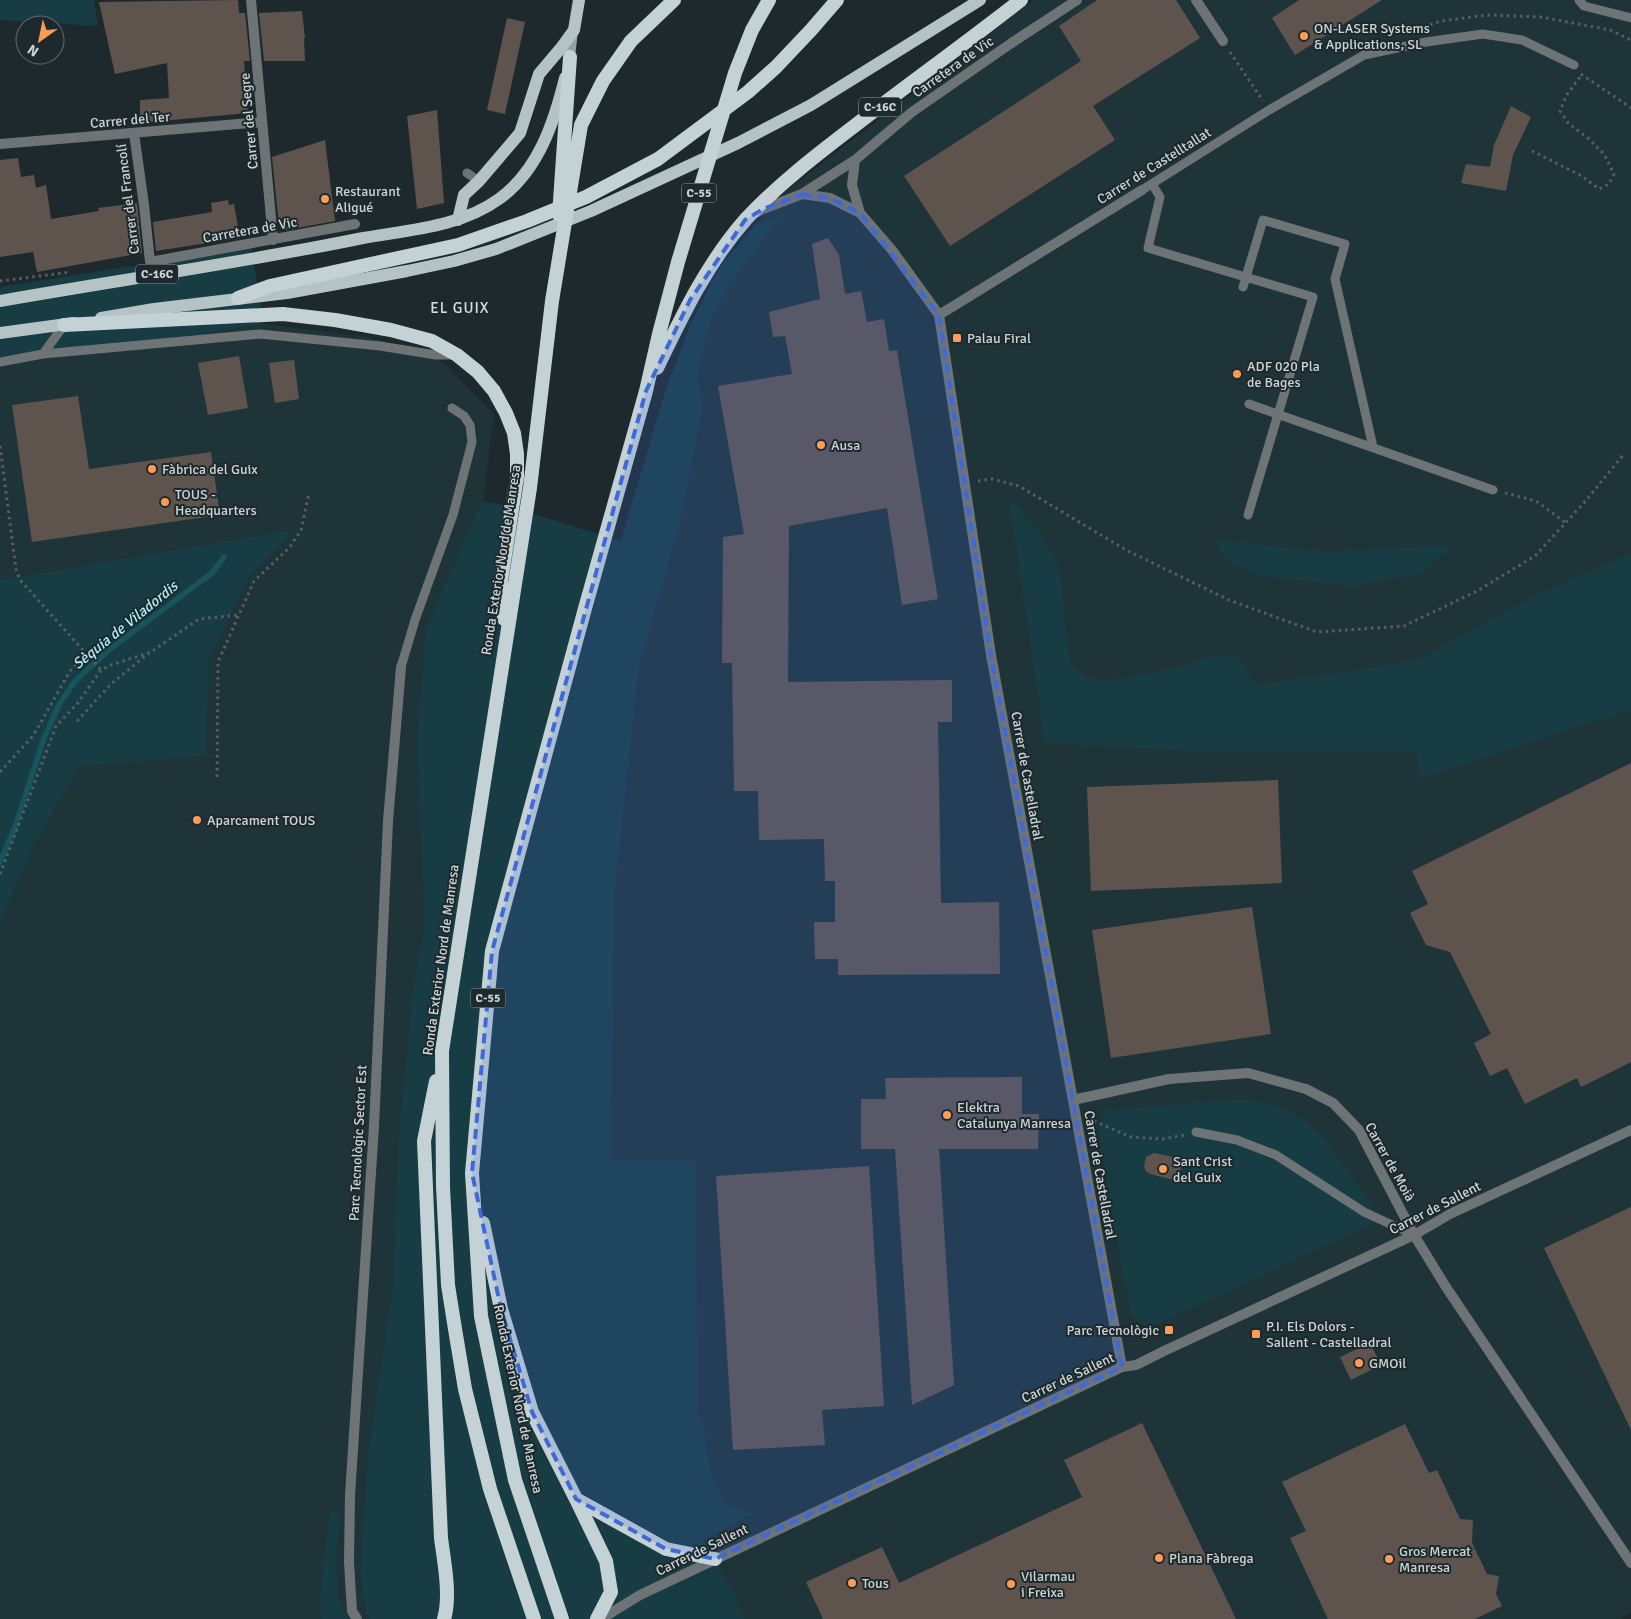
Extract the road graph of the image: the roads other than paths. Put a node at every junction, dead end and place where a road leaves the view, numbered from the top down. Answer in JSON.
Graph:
{"nodes":[{"id":1,"x":251,"y":0,"type":"edge"},
{"id":2,"x":580,"y":0,"type":"edge"},
{"id":3,"x":674,"y":0,"type":"edge"},
{"id":4,"x":769,"y":0,"type":"edge"},
{"id":5,"x":837,"y":0,"type":"edge"},
{"id":6,"x":980,"y":0,"type":"edge"},
{"id":7,"x":1021,"y":0,"type":"edge"},
{"id":8,"x":1077,"y":0,"type":"edge"},
{"id":9,"x":1196,"y":0,"type":"edge"},
{"id":10,"x":1579,"y":0,"type":"edge"},
{"id":11,"x":1631,"y":18,"type":"edge"},
{"id":12,"x":574,"y":30,"type":"junction"},
{"id":13,"x":1223,"y":42,"type":"road end"},
{"id":14,"x":570,"y":56,"type":"junction"},
{"id":15,"x":1574,"y":66,"type":"road end"},
{"id":16,"x":262,"y":122,"type":"junction"},
{"id":17,"x":134,"y":133,"type":"junction"},
{"id":18,"x":0,"y":144,"type":"edge"},
{"id":19,"x":855,"y":160,"type":"junction"},
{"id":20,"x":467,"y":173,"type":"dead end"},
{"id":21,"x":478,"y":181,"type":"junction"},
{"id":22,"x":1152,"y":184,"type":"junction"},
{"id":23,"x":1142,"y":190,"type":"joint"},
{"id":24,"x":802,"y":194,"type":"junction"},
{"id":25,"x":860,"y":213,"type":"junction"},
{"id":26,"x":458,"y":220,"type":"junction"},
{"id":27,"x":745,"y":220,"type":"junction"},
{"id":28,"x":355,"y":224,"type":"dead end"},
{"id":29,"x":273,"y":240,"type":"junction"},
{"id":30,"x":150,"y":262,"type":"joint"},
{"id":31,"x":1242,"y":287,"type":"dead end"},
{"id":32,"x":238,"y":298,"type":"junction"},
{"id":33,"x":0,"y":301,"type":"edge"},
{"id":34,"x":552,"y":301,"type":"junction"},
{"id":35,"x":939,"y":315,"type":"junction"},
{"id":36,"x":64,"y":325,"type":"junction"},
{"id":37,"x":0,"y":333,"type":"edge"},
{"id":38,"x":43,"y":354,"type":"junction"},
{"id":39,"x":457,"y":355,"type":"junction"},
{"id":40,"x":0,"y":362,"type":"edge"},
{"id":41,"x":646,"y":392,"type":"junction"},
{"id":42,"x":1249,"y":404,"type":"dead end"},
{"id":43,"x":452,"y":408,"type":"dead end"},
{"id":44,"x":1278,"y":414,"type":"junction"},
{"id":45,"x":1373,"y":447,"type":"junction"},
{"id":46,"x":1493,"y":490,"type":"road end"},
{"id":47,"x":1248,"y":515,"type":"dead end"},
{"id":48,"x":505,"y":644,"type":"junction"},
{"id":49,"x":401,"y":667,"type":"joint"},
{"id":50,"x":442,"y":1051,"type":"junction"},
{"id":51,"x":1072,"y":1100,"type":"junction"},
{"id":52,"x":1631,"y":1130,"type":"edge"},
{"id":53,"x":1196,"y":1132,"type":"road end"},
{"id":54,"x":472,"y":1173,"type":"junction"},
{"id":55,"x":1414,"y":1235,"type":"junction"},
{"id":56,"x":1122,"y":1367,"type":"junction"},
{"id":57,"x":576,"y":1499,"type":"junction"},
{"id":58,"x":716,"y":1559,"type":"junction"},
{"id":59,"x":1631,"y":1562,"type":"edge"},
{"id":60,"x":561,"y":1616,"type":"edge"},
{"id":61,"x":357,"y":1619,"type":"edge"},
{"id":62,"x":444,"y":1619,"type":"edge"},
{"id":63,"x":534,"y":1619,"type":"edge"},
{"id":64,"x":596,"y":1619,"type":"edge"},
{"id":65,"x":601,"y":1619,"type":"edge"}],
"edges":[{"from":1,"to":16,"type":"street","name":"Carrer del Segre"},
{"from":2,"to":12,"type":"main road","number":"C-16C"},
{"from":3,"to":34,"type":"highway","number":"C-55"},
{"from":4,"to":41,"type":"highway","number":"C-55"},
{"from":5,"to":32,"type":"highway"},
{"from":6,"to":32,"type":"main road","number":"C-16C"},
{"from":7,"to":27,"type":"highway","number":"C-16C"},
{"from":8,"to":19,"type":"street","name":"Carretera de Vic"},
{"from":9,"to":13,"type":"street"},
{"from":10,"to":11,"type":"lane"},
{"from":12,"to":14,"type":"main road","number":"C-16C"},
{"from":12,"to":21,"type":"main road"},
{"from":14,"to":26,"type":"main road","number":"C-16C"},
{"from":14,"to":34,"type":"highway"},
{"from":15,"to":22,"type":"lane","name":"Carrer de Castelltallat"},
{"from":16,"to":17,"type":"street","name":"Carrer del Ter"},
{"from":16,"to":29,"type":"street","name":"Carrer del Segre"},
{"from":17,"to":18,"type":"street","name":"Carrer del Ter"},
{"from":17,"to":30,"type":"street","name":"Carrer del Francolí"},
{"from":19,"to":24,"type":"street","name":"Carretera de Vic"},
{"from":19,"to":25,"type":"street","name":"Carrer de Castelladral"},
{"from":20,"to":21,"type":"lane"},
{"from":21,"to":26,"type":"main road"},
{"from":22,"to":23,"type":"lane","name":"Carrer de Castelltallat"},
{"from":22,"to":44,"type":"lane"},
{"from":23,"to":35,"type":"street","name":"Carrer de Castelltallat"},
{"from":24,"to":25,"type":"street","name":"Carrer de Castelladral"},
{"from":24,"to":27,"type":"street","name":"Carretera de Vic"},
{"from":25,"to":35,"type":"street","name":"Carrer de Castelladral"},
{"from":26,"to":33,"type":"main road","number":"C-16C"},
{"from":27,"to":41,"type":"highway","number":"C-16C"},
{"from":28,"to":29,"type":"street","name":"Carretera de Vic"},
{"from":29,"to":30,"type":"street","name":"Carretera de Vic"},
{"from":31,"to":45,"type":"lane"},
{"from":32,"to":36,"type":"main road","number":"C-16C"},
{"from":34,"to":48,"type":"highway","name":"Ronda Exterior Nord de Manresa","number":"C-55"},
{"from":35,"to":51,"type":"street","name":"Carrer de Castelladral"},
{"from":36,"to":37,"type":"main road","number":"C-16C"},
{"from":36,"to":38,"type":"lane"},
{"from":36,"to":39,"type":"highway"},
{"from":38,"to":39,"type":"lane"},
{"from":38,"to":40,"type":"lane"},
{"from":39,"to":48,"type":"highway"},
{"from":41,"to":54,"type":"highway","name":"Ronda Exterior Nord de Manresa","number":"C-55"},
{"from":42,"to":44,"type":"lane"},
{"from":43,"to":49,"type":"lane"},
{"from":44,"to":45,"type":"lane"},
{"from":44,"to":47,"type":"lane"},
{"from":45,"to":46,"type":"lane"},
{"from":48,"to":50,"type":"highway","name":"Ronda Exterior Nord de Manresa","number":"C-55"},
{"from":49,"to":61,"type":"street","name":"Parc Tecnològic Sector Est"},
{"from":50,"to":62,"type":"highway"},
{"from":50,"to":63,"type":"highway","name":"Ronda Exterior Nord de Manresa","number":"C-55"},
{"from":51,"to":55,"type":"street","name":"Carrer de Moià"},
{"from":51,"to":56,"type":"street","name":"Carrer de Castelladral"},
{"from":52,"to":55,"type":"street","name":"Carrer de Sallent"},
{"from":53,"to":55,"type":"lane"},
{"from":54,"to":57,"type":"highway"},
{"from":54,"to":60,"type":"highway","name":"Ronda Exterior Nord de Manresa","number":"C-55"},
{"from":55,"to":56,"type":"street","name":"Carrer de Sallent"},
{"from":55,"to":59,"type":"street","name":"Carrer de Moià"},
{"from":56,"to":58,"type":"street","name":"Carrer de Sallent"},
{"from":57,"to":58,"type":"highway"},
{"from":57,"to":64,"type":"highway"},
{"from":58,"to":65,"type":"street","name":"Carrer de Sallent"}]}
